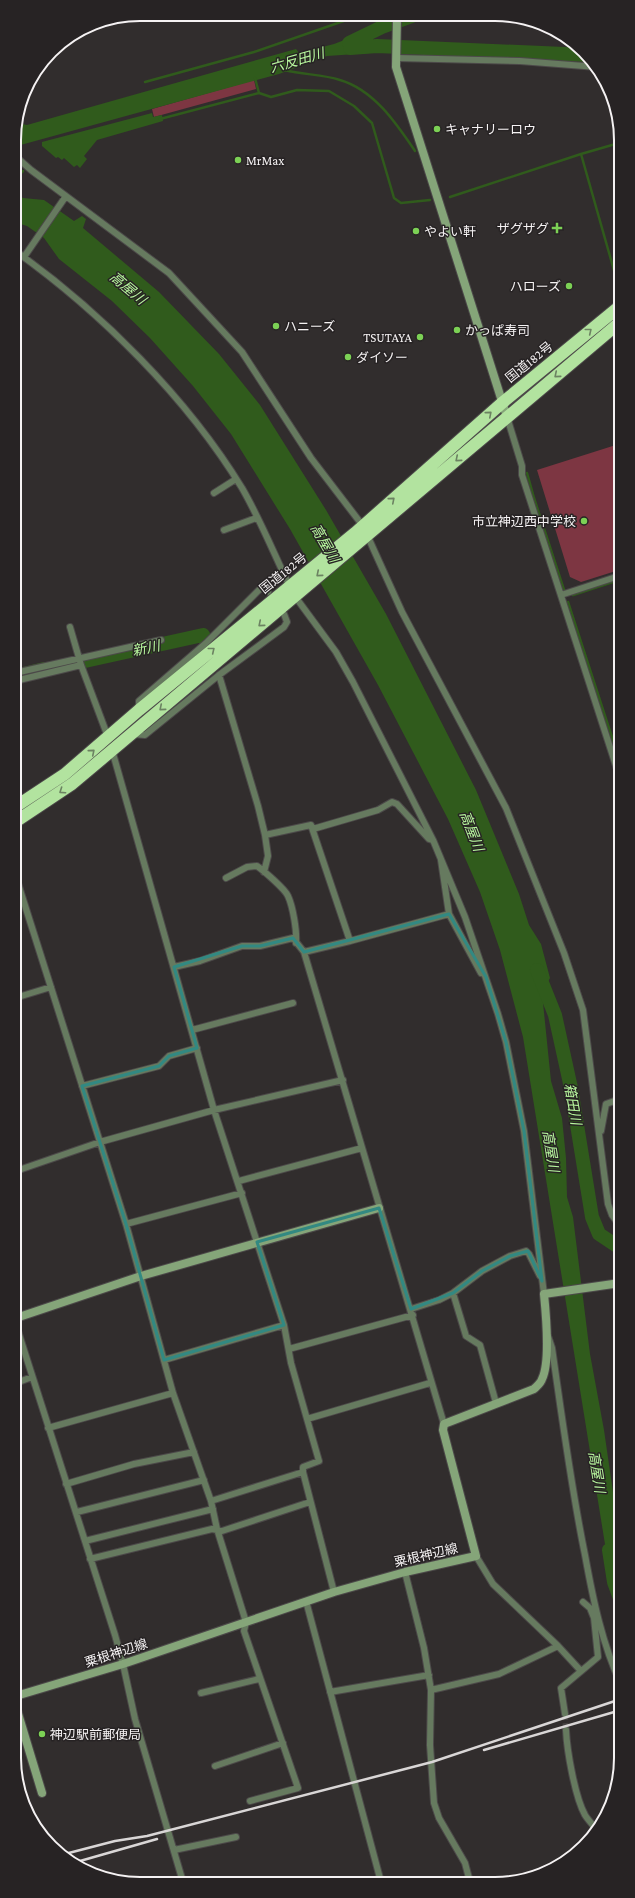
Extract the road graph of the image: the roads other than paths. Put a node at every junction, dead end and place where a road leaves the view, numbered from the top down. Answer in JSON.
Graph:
{"nodes":[{"id":1,"x":397,"y":21,"type":"edge"},
{"id":2,"x":396,"y":56,"type":"junction"},
{"id":3,"x":588,"y":66,"type":"edge"},
{"id":4,"x":21,"y":161,"type":"edge"},
{"id":5,"x":65,"y":198,"type":"junction"},
{"id":6,"x":21,"y":253,"type":"edge"},
{"id":7,"x":25,"y":254,"type":"junction"},
{"id":8,"x":614,"y":311,"type":"edge"},
{"id":9,"x":614,"y":327,"type":"edge"},
{"id":10,"x":502,"y":403,"type":"junction"},
{"id":11,"x":507,"y":417,"type":"junction"},
{"id":12,"x":236,"y":479,"type":"junction"},
{"id":13,"x":214,"y":493,"type":"dead end"},
{"id":14,"x":256,"y":518,"type":"junction"},
{"id":15,"x":224,"y":530,"type":"dead end"},
{"id":16,"x":361,"y":534,"type":"junction"},
{"id":17,"x":614,"y":578,"type":"edge"},
{"id":18,"x":296,"y":588,"type":"junction"},
{"id":19,"x":268,"y":592,"type":"dead end"},
{"id":20,"x":561,"y":595,"type":"junction"},
{"id":21,"x":284,"y":614,"type":"dead end"},
{"id":22,"x":70,"y":627,"type":"dead end"},
{"id":23,"x":161,"y":640,"type":"dead end"},
{"id":24,"x":79,"y":657,"type":"junction"},
{"id":25,"x":81,"y":665,"type":"junction"},
{"id":26,"x":21,"y":672,"type":"edge"},
{"id":27,"x":219,"y":675,"type":"junction"},
{"id":28,"x":21,"y":680,"type":"edge"},
{"id":29,"x":139,"y":710,"type":"junction"},
{"id":30,"x":132,"y":733,"type":"junction"},
{"id":31,"x":108,"y":738,"type":"junction"},
{"id":32,"x":112,"y":750,"type":"junction"},
{"id":33,"x":614,"y":759,"type":"edge"},
{"id":34,"x":21,"y":804,"type":"edge"},
{"id":35,"x":21,"y":818,"type":"edge"},
{"id":36,"x":313,"y":829,"type":"junction"},
{"id":37,"x":265,"y":835,"type":"junction"},
{"id":38,"x":433,"y":840,"type":"junction"},
{"id":39,"x":442,"y":858,"type":"junction"},
{"id":40,"x":264,"y":872,"type":"junction"},
{"id":41,"x":226,"y":878,"type":"dead end"},
{"id":42,"x":21,"y":893,"type":"edge"},
{"id":43,"x":449,"y":914,"type":"junction"},
{"id":44,"x":350,"y":941,"type":"junction"},
{"id":45,"x":296,"y":942,"type":"junction"},
{"id":46,"x":304,"y":952,"type":"junction"},
{"id":47,"x":174,"y":967,"type":"junction"},
{"id":48,"x":486,"y":977,"type":"junction"},
{"id":49,"x":51,"y":987,"type":"junction"},
{"id":50,"x":21,"y":996,"type":"edge"},
{"id":51,"x":293,"y":1003,"type":"dead end"},
{"id":52,"x":192,"y":1030,"type":"junction"},
{"id":53,"x":197,"y":1048,"type":"junction"},
{"id":54,"x":343,"y":1080,"type":"junction"},
{"id":55,"x":82,"y":1086,"type":"junction"},
{"id":56,"x":614,"y":1101,"type":"edge"},
{"id":57,"x":214,"y":1110,"type":"junction"},
{"id":58,"x":600,"y":1134,"type":"junction"},
{"id":59,"x":100,"y":1142,"type":"junction"},
{"id":60,"x":362,"y":1148,"type":"junction"},
{"id":61,"x":21,"y":1169,"type":"edge"},
{"id":62,"x":239,"y":1181,"type":"junction"},
{"id":63,"x":242,"y":1193,"type":"junction"},
{"id":64,"x":379,"y":1208,"type":"junction"},
{"id":65,"x":614,"y":1218,"type":"edge"},
{"id":66,"x":126,"y":1224,"type":"junction"},
{"id":67,"x":257,"y":1242,"type":"junction"},
{"id":68,"x":141,"y":1276,"type":"junction"},
{"id":69,"x":542,"y":1281,"type":"junction"},
{"id":70,"x":614,"y":1284,"type":"edge"},
{"id":71,"x":453,"y":1293,"type":"junction"},
{"id":72,"x":546,"y":1294,"type":"junction"},
{"id":73,"x":412,"y":1312,"type":"junction"},
{"id":74,"x":21,"y":1316,"type":"edge"},
{"id":75,"x":284,"y":1325,"type":"junction"},
{"id":76,"x":547,"y":1332,"type":"junction"},
{"id":77,"x":21,"y":1342,"type":"edge"},
{"id":78,"x":289,"y":1349,"type":"junction"},
{"id":79,"x":164,"y":1360,"type":"junction"},
{"id":80,"x":32,"y":1378,"type":"junction"},
{"id":81,"x":21,"y":1381,"type":"edge"},
{"id":82,"x":430,"y":1383,"type":"junction"},
{"id":83,"x":173,"y":1393,"type":"junction"},
{"id":84,"x":496,"y":1403,"type":"junction"},
{"id":85,"x":307,"y":1419,"type":"junction"},
{"id":86,"x":444,"y":1424,"type":"junction"},
{"id":87,"x":48,"y":1428,"type":"junction"},
{"id":88,"x":194,"y":1452,"type":"junction"},
{"id":89,"x":303,"y":1472,"type":"junction"},
{"id":90,"x":204,"y":1480,"type":"junction"},
{"id":91,"x":66,"y":1484,"type":"junction"},
{"id":92,"x":211,"y":1501,"type":"junction"},
{"id":93,"x":310,"y":1502,"type":"junction"},
{"id":94,"x":213,"y":1509,"type":"junction"},
{"id":95,"x":77,"y":1512,"type":"junction"},
{"id":96,"x":217,"y":1529,"type":"junction"},
{"id":97,"x":85,"y":1541,"type":"junction"},
{"id":98,"x":476,"y":1556,"type":"junction"},
{"id":99,"x":90,"y":1559,"type":"junction"},
{"id":100,"x":405,"y":1572,"type":"junction"},
{"id":101,"x":334,"y":1592,"type":"junction"},
{"id":102,"x":306,"y":1601,"type":"junction"},
{"id":103,"x":583,"y":1602,"type":"dead end"},
{"id":104,"x":246,"y":1622,"type":"junction"},
{"id":105,"x":558,"y":1646,"type":"junction"},
{"id":106,"x":123,"y":1664,"type":"junction"},
{"id":107,"x":614,"y":1667,"type":"edge"},
{"id":108,"x":581,"y":1671,"type":"junction"},
{"id":109,"x":429,"y":1676,"type":"junction"},
{"id":110,"x":259,"y":1679,"type":"junction"},
{"id":111,"x":431,"y":1690,"type":"junction"},
{"id":112,"x":330,"y":1692,"type":"junction"},
{"id":113,"x":201,"y":1693,"type":"dead end"},
{"id":114,"x":21,"y":1695,"type":"edge"},
{"id":115,"x":565,"y":1714,"type":"tunnel mouth"},
{"id":116,"x":21,"y":1724,"type":"edge"},
{"id":117,"x":566,"y":1730,"type":"tunnel mouth"},
{"id":118,"x":283,"y":1743,"type":"junction"},
{"id":119,"x":215,"y":1766,"type":"dead end"},
{"id":120,"x":42,"y":1793,"type":"dead end"},
{"id":121,"x":250,"y":1801,"type":"dead end"},
{"id":122,"x":593,"y":1825,"type":"edge"},
{"id":123,"x":236,"y":1837,"type":"dead end"},
{"id":124,"x":174,"y":1850,"type":"junction"},
{"id":125,"x":182,"y":1877,"type":"edge"},
{"id":126,"x":380,"y":1877,"type":"edge"},
{"id":127,"x":469,"y":1877,"type":"edge"}],
"edges":[{"from":1,"to":2,"type":"street"},
{"from":2,"to":3,"type":"street"},
{"from":2,"to":10,"type":"street"},
{"from":4,"to":5,"type":"street"},
{"from":5,"to":7,"type":"street"},
{"from":5,"to":16,"type":"street"},
{"from":6,"to":7,"type":"street"},
{"from":7,"to":12,"type":"street"},
{"from":10,"to":8,"type":"highway","name":"国道182号","one_way":true},
{"from":9,"to":11,"type":"highway","name":"国道182号","one_way":true},
{"from":10,"to":11,"type":"street"},
{"from":16,"to":10,"type":"highway","name":"国道182号","one_way":true},
{"from":11,"to":16,"type":"highway","name":"国道182号","one_way":true},
{"from":11,"to":20,"type":"street"},
{"from":12,"to":13,"type":"street"},
{"from":12,"to":14,"type":"street"},
{"from":14,"to":15,"type":"street"},
{"from":14,"to":18,"type":"street"},
{"from":16,"to":18,"type":"highway","name":"国道182号"},
{"from":16,"to":58,"type":"street"},
{"from":17,"to":20,"type":"street"},
{"from":29,"to":18,"type":"highway","name":"国道182号","one_way":true},
{"from":18,"to":30,"type":"highway","name":"国道182号","one_way":true},
{"from":18,"to":38,"type":"street"},
{"from":19,"to":29,"type":"street"},
{"from":20,"to":33,"type":"street"},
{"from":21,"to":27,"type":"street"},
{"from":22,"to":24,"type":"street"},
{"from":23,"to":24,"type":"street"},
{"from":24,"to":25,"type":"street"},
{"from":24,"to":26,"type":"street"},
{"from":25,"to":28,"type":"street"},
{"from":25,"to":31,"type":"street"},
{"from":27,"to":30,"type":"street"},
{"from":27,"to":37,"type":"street"},
{"from":29,"to":31,"type":"highway","name":"国道182号"},
{"from":30,"to":32,"type":"highway","name":"国道182号"},
{"from":31,"to":32,"type":"street"},
{"from":34,"to":31,"type":"highway","name":"国道182号","one_way":true},
{"from":32,"to":35,"type":"highway","name":"国道182号","one_way":true},
{"from":32,"to":47,"type":"street"},
{"from":36,"to":37,"type":"street"},
{"from":36,"to":38,"type":"street"},
{"from":36,"to":44,"type":"street"},
{"from":37,"to":40,"type":"street"},
{"from":38,"to":39,"type":"street"},
{"from":39,"to":43,"type":"street"},
{"from":39,"to":48,"type":"street"},
{"from":40,"to":41,"type":"street"},
{"from":40,"to":45,"type":"street"},
{"from":42,"to":49,"type":"street"},
{"from":43,"to":44,"type":"street"},
{"from":43,"to":48,"type":"street"},
{"from":44,"to":46,"type":"street"},
{"from":45,"to":46,"type":"street"},
{"from":45,"to":47,"type":"street"},
{"from":46,"to":54,"type":"street"},
{"from":47,"to":52,"type":"street"},
{"from":48,"to":69,"type":"street"},
{"from":49,"to":50,"type":"street"},
{"from":49,"to":55,"type":"street"},
{"from":51,"to":52,"type":"street"},
{"from":52,"to":53,"type":"street"},
{"from":53,"to":55,"type":"street"},
{"from":53,"to":57,"type":"street"},
{"from":54,"to":57,"type":"street"},
{"from":54,"to":60,"type":"street"},
{"from":55,"to":59,"type":"street"},
{"from":56,"to":58,"type":"street"},
{"from":57,"to":59,"type":"street"},
{"from":57,"to":62,"type":"street"},
{"from":58,"to":65,"type":"street"},
{"from":59,"to":61,"type":"street"},
{"from":59,"to":66,"type":"street"},
{"from":60,"to":62,"type":"street"},
{"from":60,"to":64,"type":"street"},
{"from":62,"to":63,"type":"street"},
{"from":63,"to":66,"type":"street"},
{"from":63,"to":67,"type":"street"},
{"from":64,"to":67,"type":"street"},
{"from":64,"to":73,"type":"street"},
{"from":66,"to":68,"type":"street"},
{"from":67,"to":68,"type":"street"},
{"from":67,"to":75,"type":"street"},
{"from":68,"to":74,"type":"street"},
{"from":68,"to":79,"type":"street"},
{"from":69,"to":71,"type":"street"},
{"from":69,"to":72,"type":"street"},
{"from":70,"to":72,"type":"street"},
{"from":71,"to":73,"type":"street"},
{"from":71,"to":84,"type":"street"},
{"from":72,"to":76,"type":"street"},
{"from":73,"to":78,"type":"street"},
{"from":73,"to":82,"type":"street"},
{"from":75,"to":78,"type":"street"},
{"from":75,"to":79,"type":"street"},
{"from":76,"to":84,"type":"street"},
{"from":76,"to":107,"type":"street"},
{"from":77,"to":80,"type":"street"},
{"from":78,"to":85,"type":"street"},
{"from":79,"to":83,"type":"street"},
{"from":80,"to":81,"type":"street"},
{"from":80,"to":87,"type":"street"},
{"from":82,"to":85,"type":"street"},
{"from":82,"to":86,"type":"street"},
{"from":83,"to":87,"type":"street"},
{"from":83,"to":88,"type":"street"},
{"from":84,"to":86,"type":"street"},
{"from":85,"to":89,"type":"street"},
{"from":86,"to":98,"type":"street","name":"粟根神辺線"},
{"from":87,"to":91,"type":"street"},
{"from":88,"to":90,"type":"street"},
{"from":88,"to":91,"type":"street"},
{"from":89,"to":92,"type":"street"},
{"from":89,"to":93,"type":"street"},
{"from":90,"to":92,"type":"street"},
{"from":90,"to":95,"type":"street"},
{"from":91,"to":95,"type":"street"},
{"from":92,"to":94,"type":"street"},
{"from":93,"to":96,"type":"street"},
{"from":93,"to":101,"type":"street"},
{"from":94,"to":96,"type":"street"},
{"from":94,"to":97,"type":"street"},
{"from":95,"to":97,"type":"street"},
{"from":96,"to":99,"type":"street"},
{"from":96,"to":104,"type":"street"},
{"from":97,"to":99,"type":"street"},
{"from":98,"to":100,"type":"street","name":"粟根神辺線"},
{"from":98,"to":105,"type":"street"},
{"from":99,"to":106,"type":"street"},
{"from":100,"to":101,"type":"street","name":"粟根神辺線"},
{"from":100,"to":109,"type":"street"},
{"from":101,"to":102,"type":"street","name":"粟根神辺線"},
{"from":102,"to":104,"type":"street","name":"粟根神辺線"},
{"from":102,"to":112,"type":"street"},
{"from":103,"to":108,"type":"street"},
{"from":104,"to":106,"type":"street","name":"粟根神辺線"},
{"from":104,"to":110,"type":"street"},
{"from":105,"to":108,"type":"street"},
{"from":105,"to":111,"type":"street"},
{"from":106,"to":114,"type":"street","name":"粟根神辺線"},
{"from":106,"to":124,"type":"street"},
{"from":108,"to":115,"type":"street"},
{"from":109,"to":111,"type":"street"},
{"from":109,"to":112,"type":"street"},
{"from":110,"to":113,"type":"street"},
{"from":110,"to":118,"type":"street"},
{"from":111,"to":127,"type":"street"},
{"from":112,"to":126,"type":"street"},
{"from":116,"to":120,"type":"street"},
{"from":117,"to":122,"type":"street"},
{"from":118,"to":119,"type":"street"},
{"from":118,"to":121,"type":"street"},
{"from":123,"to":124,"type":"street"},
{"from":124,"to":125,"type":"street"}]}
